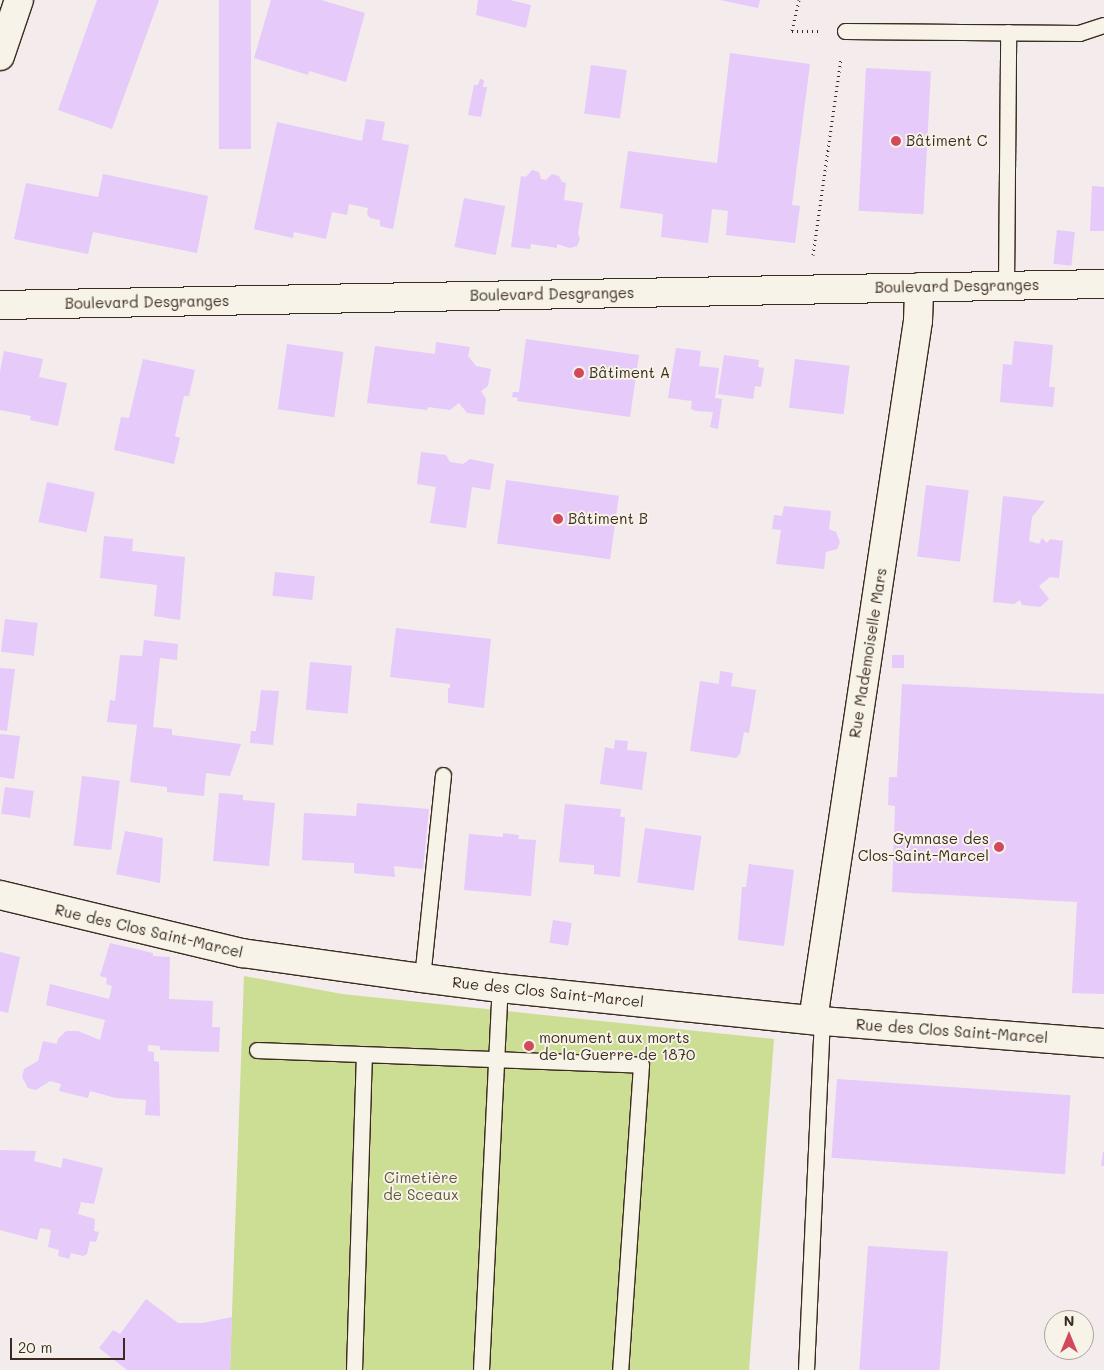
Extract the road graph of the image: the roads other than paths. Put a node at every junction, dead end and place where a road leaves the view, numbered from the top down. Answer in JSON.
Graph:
{"nodes":[{"id":1,"x":19,"y":0,"type":"edge"},
{"id":2,"x":1104,"y":25,"type":"edge"},
{"id":3,"x":845,"y":30,"type":"dead end"},
{"id":4,"x":1008,"y":32,"type":"junction"},
{"id":5,"x":0,"y":56,"type":"edge"},
{"id":6,"x":1104,"y":284,"type":"edge"},
{"id":7,"x":1006,"y":286,"type":"junction"},
{"id":8,"x":919,"y":287,"type":"junction"},
{"id":9,"x":0,"y":305,"type":"edge"},
{"id":10,"x":443,"y":775,"type":"dead end"},
{"id":11,"x":0,"y":896,"type":"edge"},
{"id":12,"x":422,"y":978,"type":"junction"},
{"id":13,"x":500,"y":988,"type":"junction"},
{"id":14,"x":818,"y":1020,"type":"junction"},
{"id":15,"x":1104,"y":1042,"type":"edge"},
{"id":16,"x":257,"y":1050,"type":"dead end"},
{"id":17,"x":364,"y":1055,"type":"junction"},
{"id":18,"x":496,"y":1060,"type":"junction"},
{"id":19,"x":354,"y":1370,"type":"edge"},
{"id":20,"x":481,"y":1370,"type":"edge"},
{"id":21,"x":620,"y":1370,"type":"edge"},
{"id":22,"x":806,"y":1370,"type":"edge"}],
"edges":[{"from":1,"to":5,"type":"street"},
{"from":2,"to":4,"type":"lane"},
{"from":3,"to":4,"type":"lane"},
{"from":4,"to":7,"type":"lane"},
{"from":6,"to":7,"type":"street","name":"Boulevard Desgranges"},
{"from":7,"to":8,"type":"street","name":"Boulevard Desgranges"},
{"from":8,"to":9,"type":"street","name":"Boulevard Desgranges"},
{"from":8,"to":14,"type":"street","name":"Rue Mademoiselle Mars"},
{"from":10,"to":12,"type":"lane"},
{"from":11,"to":12,"type":"street","name":"Rue des Clos Saint-Marcel"},
{"from":12,"to":13,"type":"street","name":"Rue des Clos Saint-Marcel"},
{"from":13,"to":14,"type":"street","name":"Rue des Clos Saint-Marcel"},
{"from":13,"to":18,"type":"lane"},
{"from":14,"to":15,"type":"street","name":"Rue des Clos Saint-Marcel"},
{"from":14,"to":22,"type":"lane"},
{"from":16,"to":17,"type":"lane"},
{"from":17,"to":18,"type":"lane"},
{"from":17,"to":19,"type":"lane"},
{"from":18,"to":20,"type":"lane"},
{"from":18,"to":21,"type":"lane"}]}
